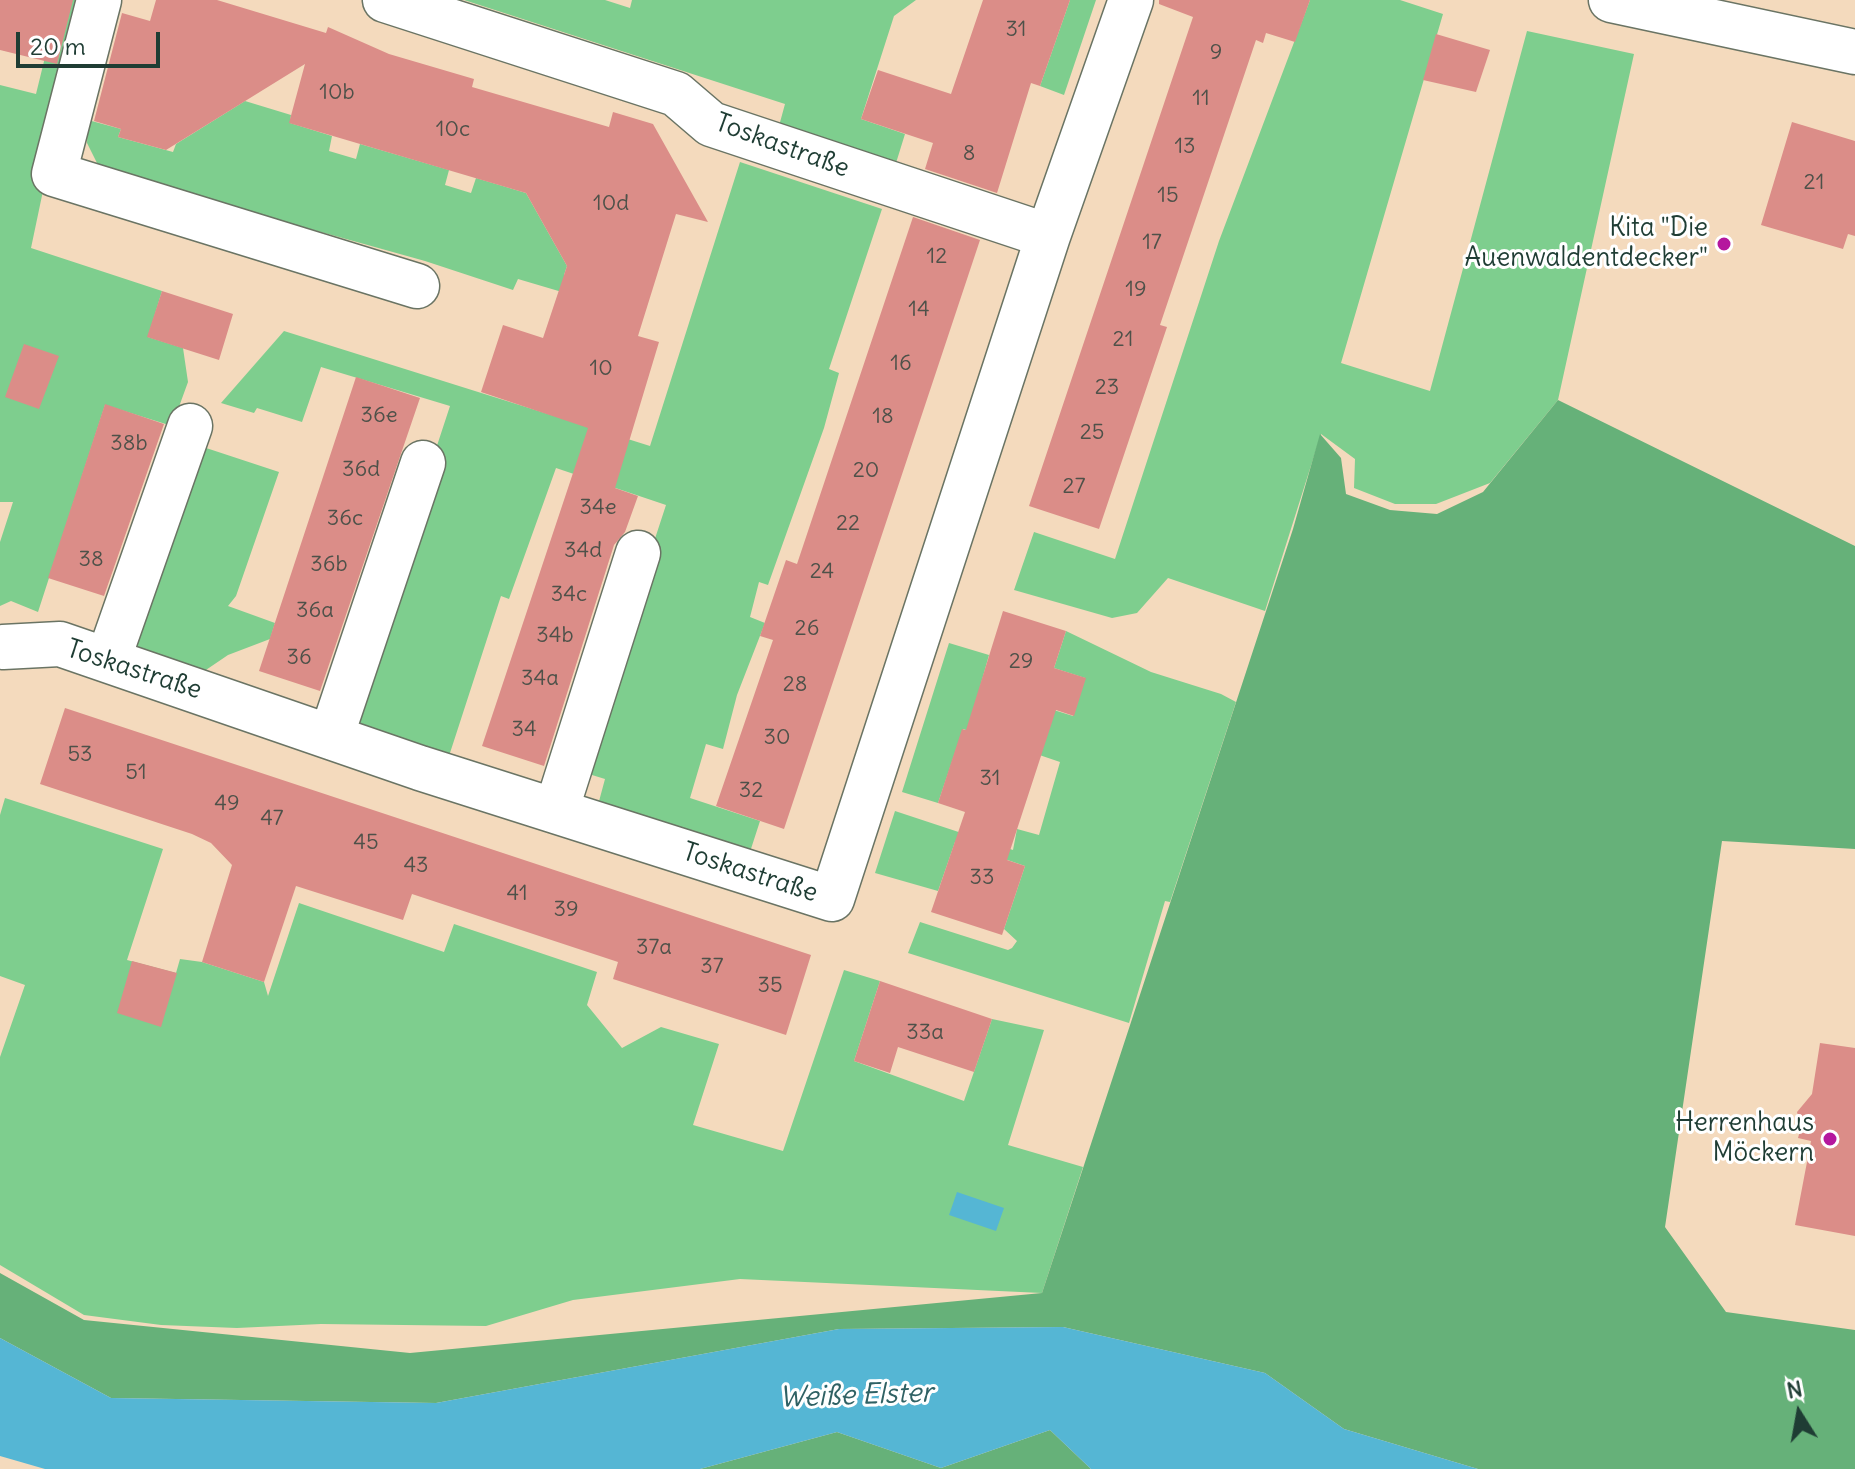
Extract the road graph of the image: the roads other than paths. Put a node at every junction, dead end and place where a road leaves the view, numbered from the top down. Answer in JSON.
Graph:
{"nodes":[{"id":1,"x":99,"y":0,"type":"edge"},
{"id":2,"x":385,"y":0,"type":"edge"},
{"id":3,"x":1131,"y":0,"type":"edge"},
{"id":4,"x":1611,"y":0,"type":"edge"},
{"id":5,"x":1855,"y":52,"type":"edge"},
{"id":6,"x":1048,"y":236,"type":"junction"},
{"id":7,"x":417,"y":286,"type":"dead end"},
{"id":8,"x":190,"y":426,"type":"dead end"},
{"id":9,"x":423,"y":463,"type":"dead end"},
{"id":10,"x":638,"y":553,"type":"dead end"},
{"id":11,"x":3,"y":647,"type":"dead end"},
{"id":12,"x":108,"y":660,"type":"junction"},
{"id":13,"x":331,"y":737,"type":"junction"},
{"id":14,"x":556,"y":811,"type":"junction"}],
"edges":[{"from":1,"to":7,"type":"street"},
{"from":2,"to":6,"type":"street","name":"Toskastraße"},
{"from":3,"to":6,"type":"street","name":"Toskastraße"},
{"from":4,"to":5,"type":"street"},
{"from":6,"to":14,"type":"street","name":"Toskastraße"},
{"from":8,"to":12,"type":"street"},
{"from":9,"to":13,"type":"street"},
{"from":10,"to":14,"type":"street"},
{"from":11,"to":12,"type":"street","name":"Toskastraße"},
{"from":12,"to":13,"type":"street","name":"Toskastraße"},
{"from":13,"to":14,"type":"street","name":"Toskastraße"}]}
